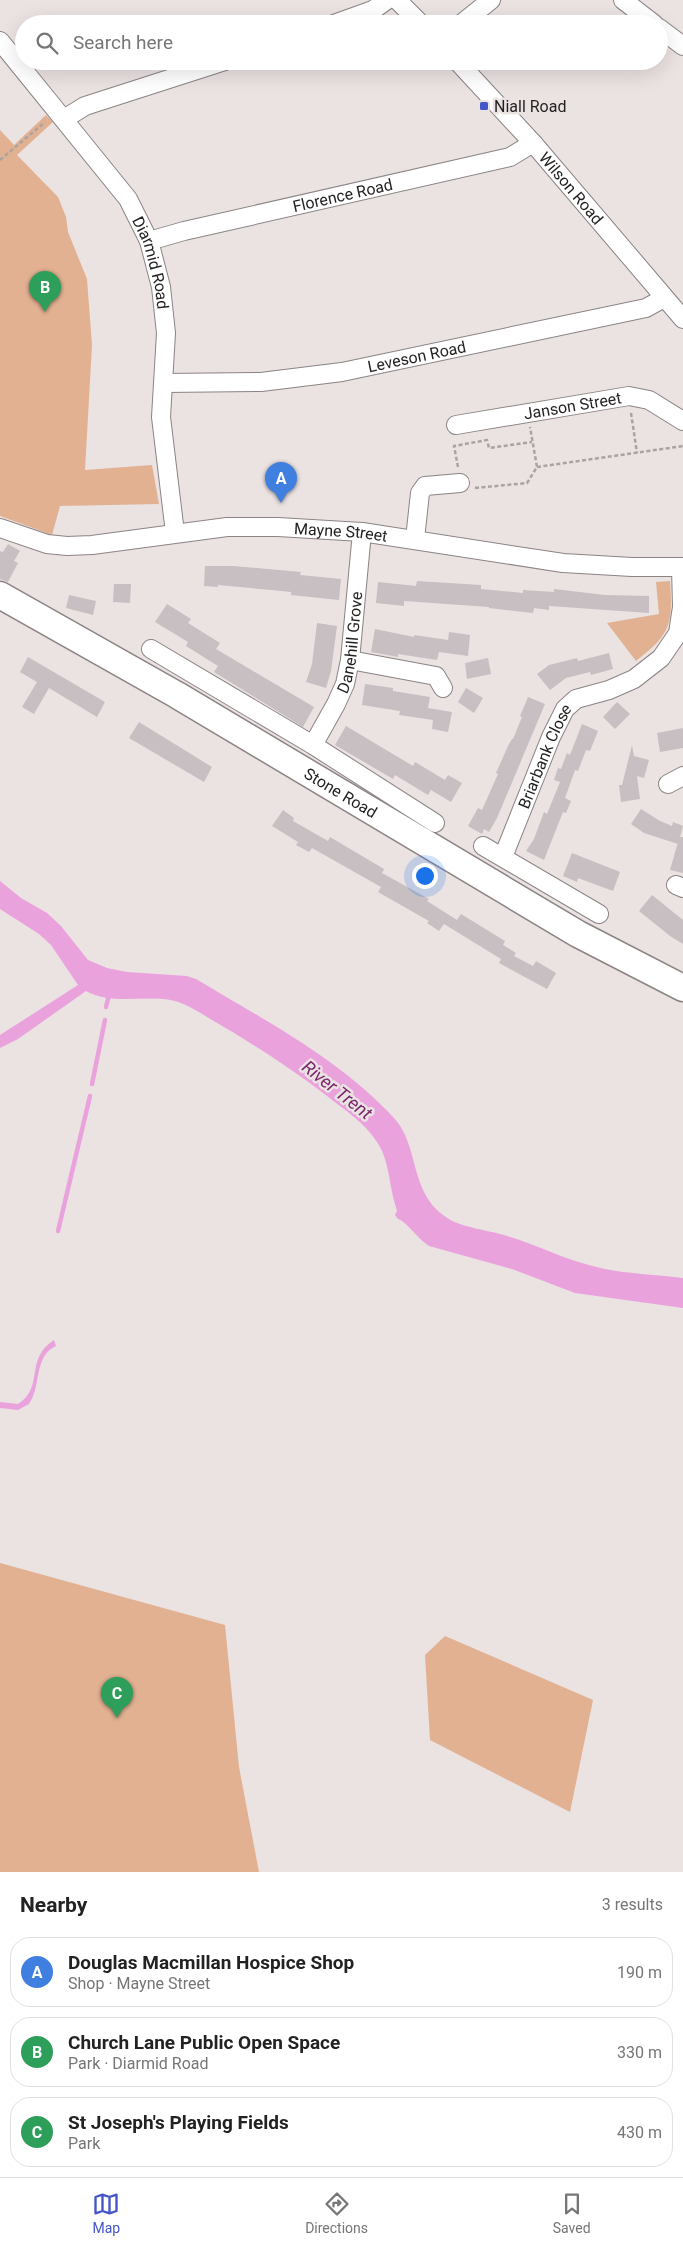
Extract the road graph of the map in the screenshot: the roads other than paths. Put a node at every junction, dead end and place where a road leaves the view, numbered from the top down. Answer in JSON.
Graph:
{"nodes":[{"id":1,"x":387,"y":0,"type":"edge"},
{"id":2,"x":397,"y":0,"type":"edge"},
{"id":3,"x":490,"y":0,"type":"edge"},
{"id":4,"x":623,"y":0,"type":"edge"},
{"id":5,"x":359,"y":15,"type":"edge"},
{"id":6,"x":412,"y":15,"type":"edge"},
{"id":7,"x":472,"y":15,"type":"edge"},
{"id":8,"x":642,"y":15,"type":"edge"},
{"id":9,"x":668,"y":35,"type":"edge"},
{"id":10,"x":0,"y":41,"type":"edge"},
{"id":11,"x":683,"y":46,"type":"edge"},
{"id":12,"x":15,"y":59,"type":"edge"},
{"id":13,"x":24,"y":70,"type":"edge"},
{"id":14,"x":197,"y":70,"type":"edge"},
{"id":15,"x":465,"y":70,"type":"edge"},
{"id":16,"x":61,"y":115,"type":"junction"},
{"id":17,"x":533,"y":144,"type":"junction"},
{"id":18,"x":149,"y":241,"type":"junction"},
{"id":19,"x":664,"y":298,"type":"junction"},
{"id":20,"x":683,"y":319,"type":"edge"},
{"id":21,"x":164,"y":383,"type":"junction"},
{"id":22,"x":683,"y":421,"type":"edge"},
{"id":23,"x":456,"y":425,"type":"dead end"},
{"id":24,"x":460,"y":483,"type":"road end"},
{"id":25,"x":0,"y":528,"type":"edge"},
{"id":26,"x":362,"y":532,"type":"junction"},
{"id":27,"x":174,"y":533,"type":"junction"},
{"id":28,"x":415,"y":539,"type":"junction"},
{"id":29,"x":682,"y":567,"type":"edge"},
{"id":30,"x":0,"y":595,"type":"edge"},
{"id":31,"x":0,"y":616,"type":"edge"},
{"id":32,"x":157,"y":649,"type":"dead end"},
{"id":33,"x":350,"y":660,"type":"junction"},
{"id":34,"x":442,"y":678,"type":"dead end"},
{"id":35,"x":313,"y":745,"type":"junction"},
{"id":36,"x":433,"y":817,"type":"dead end"},
{"id":37,"x":483,"y":846,"type":"dead end"},
{"id":38,"x":502,"y":857,"type":"junction"},
{"id":39,"x":599,"y":914,"type":"dead end"},
{"id":40,"x":683,"y":988,"type":"edge"},
{"id":41,"x":683,"y":1006,"type":"edge"}],
"edges":[{"from":1,"to":5,"type":"street"},
{"from":2,"to":6,"type":"street"},
{"from":3,"to":7,"type":"street"},
{"from":4,"to":8,"type":"street"},
{"from":9,"to":11,"type":"street"},
{"from":10,"to":12,"type":"street","name":"Diarmid Road"},
{"from":13,"to":16,"type":"street","name":"Diarmid Road"},
{"from":14,"to":16,"type":"street"},
{"from":15,"to":17,"type":"street","name":"Wilson Road"},
{"from":16,"to":18,"type":"street","name":"Diarmid Road"},
{"from":17,"to":18,"type":"street","name":"Florence Road"},
{"from":17,"to":19,"type":"street","name":"Wilson Road"},
{"from":18,"to":21,"type":"street","name":"Diarmid Road"},
{"from":19,"to":20,"type":"street","name":"Wilson Road"},
{"from":19,"to":21,"type":"street","name":"Leveson Road"},
{"from":21,"to":27,"type":"street","name":"Diarmid Road"},
{"from":22,"to":23,"type":"street","name":"Janson Street"},
{"from":24,"to":28,"type":"street"},
{"from":25,"to":27,"type":"street","name":"Mayne Street"},
{"from":26,"to":27,"type":"street","name":"Mayne Street"},
{"from":26,"to":28,"type":"street","name":"Mayne Street"},
{"from":26,"to":33,"type":"street","name":"Danehill Grove"},
{"from":28,"to":29,"type":"street","name":"Mayne Street"},
{"from":29,"to":38,"type":"street","name":"Briarbank Close"},
{"from":30,"to":40,"type":"highway","name":"Stone Road"},
{"from":31,"to":41,"type":"highway","name":"Stone Road"},
{"from":32,"to":35,"type":"street"},
{"from":33,"to":34,"type":"street"},
{"from":33,"to":35,"type":"street","name":"Danehill Grove"},
{"from":35,"to":36,"type":"street"},
{"from":37,"to":38,"type":"street"},
{"from":38,"to":39,"type":"street"}]}
